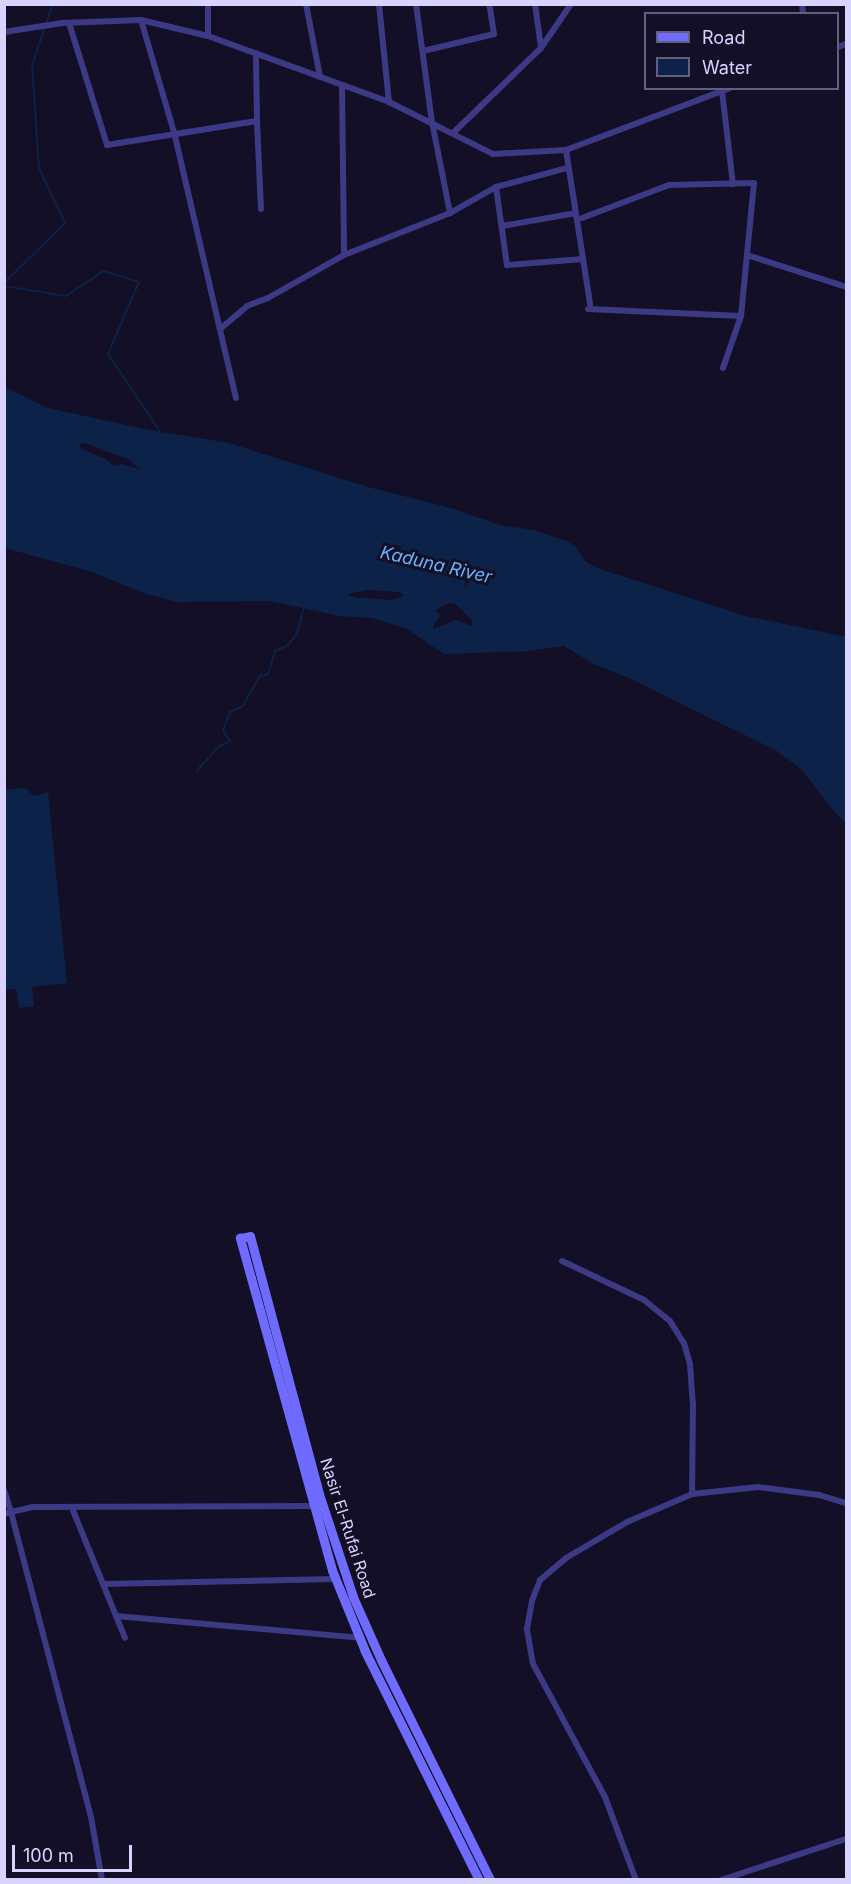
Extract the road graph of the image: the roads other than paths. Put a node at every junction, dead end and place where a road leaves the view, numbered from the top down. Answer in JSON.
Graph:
{"nodes":[{"id":1,"x":208,"y":4,"type":"edge"},
{"id":2,"x":306,"y":4,"type":"edge"},
{"id":3,"x":379,"y":4,"type":"edge"},
{"id":4,"x":416,"y":4,"type":"edge"},
{"id":5,"x":489,"y":4,"type":"edge"},
{"id":6,"x":535,"y":4,"type":"edge"},
{"id":7,"x":571,"y":4,"type":"edge"},
{"id":8,"x":141,"y":20,"type":"junction"},
{"id":9,"x":66,"y":23,"type":"junction"},
{"id":10,"x":4,"y":32,"type":"edge"},
{"id":11,"x":208,"y":36,"type":"junction"},
{"id":12,"x":542,"y":48,"type":"junction"},
{"id":13,"x":423,"y":51,"type":"junction"},
{"id":14,"x":256,"y":54,"type":"junction"},
{"id":15,"x":320,"y":77,"type":"junction"},
{"id":16,"x":342,"y":84,"type":"junction"},
{"id":17,"x":722,"y":91,"type":"joint"},
{"id":18,"x":389,"y":102,"type":"junction"},
{"id":19,"x":257,"y":121,"type":"junction"},
{"id":20,"x":432,"y":122,"type":"junction"},
{"id":21,"x":174,"y":132,"type":"junction"},
{"id":22,"x":453,"y":133,"type":"junction"},
{"id":23,"x":566,"y":150,"type":"junction"},
{"id":24,"x":567,"y":168,"type":"junction"},
{"id":25,"x":733,"y":184,"type":"junction"},
{"id":26,"x":496,"y":186,"type":"junction"},
{"id":27,"x":261,"y":209,"type":"dead end"},
{"id":28,"x":450,"y":213,"type":"junction"},
{"id":29,"x":576,"y":213,"type":"junction"},
{"id":30,"x":582,"y":218,"type":"dead end"},
{"id":31,"x":502,"y":226,"type":"junction"},
{"id":32,"x":344,"y":255,"type":"junction"},
{"id":33,"x":747,"y":255,"type":"junction"},
{"id":34,"x":583,"y":259,"type":"junction"},
{"id":35,"x":846,"y":287,"type":"edge"},
{"id":36,"x":741,"y":316,"type":"junction"},
{"id":37,"x":220,"y":328,"type":"junction"},
{"id":38,"x":723,"y":368,"type":"dead end"},
{"id":39,"x":236,"y":398,"type":"dead end"},
{"id":40,"x":250,"y":1236,"type":"dead end"},
{"id":41,"x":562,"y":1261,"type":"dead end"},
{"id":42,"x":282,"y":1376,"type":"junction"},
{"id":43,"x":4,"y":1490,"type":"edge"},
{"id":44,"x":692,"y":1494,"type":"junction"},
{"id":45,"x":846,"y":1503,"type":"edge"},
{"id":46,"x":312,"y":1506,"type":"junction"},
{"id":47,"x":72,"y":1508,"type":"junction"},
{"id":48,"x":8,"y":1513,"type":"edge"},
{"id":49,"x":336,"y":1579,"type":"junction"},
{"id":50,"x":103,"y":1584,"type":"junction"},
{"id":51,"x":116,"y":1616,"type":"junction"},
{"id":52,"x":125,"y":1638,"type":"dead end"},
{"id":53,"x":361,"y":1638,"type":"junction"},
{"id":54,"x":423,"y":1756,"type":"junction"},
{"id":55,"x":846,"y":1839,"type":"edge"},
{"id":56,"x":102,"y":1880,"type":"edge"},
{"id":57,"x":479,"y":1880,"type":"edge"},
{"id":58,"x":490,"y":1880,"type":"edge"},
{"id":59,"x":636,"y":1880,"type":"edge"},
{"id":60,"x":721,"y":1880,"type":"edge"}],
"edges":[{"from":1,"to":11,"type":"street"},
{"from":2,"to":15,"type":"street"},
{"from":3,"to":18,"type":"street"},
{"from":4,"to":13,"type":"street"},
{"from":5,"to":13,"type":"street"},
{"from":6,"to":12,"type":"street"},
{"from":7,"to":12,"type":"street"},
{"from":8,"to":9,"type":"street"},
{"from":8,"to":11,"type":"street"},
{"from":8,"to":21,"type":"street"},
{"from":9,"to":10,"type":"street"},
{"from":9,"to":21,"type":"street"},
{"from":11,"to":14,"type":"street"},
{"from":12,"to":22,"type":"street"},
{"from":13,"to":20,"type":"street"},
{"from":14,"to":15,"type":"street"},
{"from":14,"to":19,"type":"street"},
{"from":15,"to":16,"type":"street"},
{"from":16,"to":18,"type":"street"},
{"from":16,"to":32,"type":"street"},
{"from":17,"to":23,"type":"street"},
{"from":17,"to":25,"type":"street"},
{"from":18,"to":20,"type":"street"},
{"from":19,"to":21,"type":"street"},
{"from":19,"to":27,"type":"street"},
{"from":20,"to":22,"type":"street"},
{"from":20,"to":28,"type":"street"},
{"from":21,"to":37,"type":"street"},
{"from":22,"to":23,"type":"street"},
{"from":23,"to":24,"type":"street"},
{"from":24,"to":26,"type":"street"},
{"from":24,"to":29,"type":"street"},
{"from":25,"to":30,"type":"street"},
{"from":25,"to":33,"type":"street"},
{"from":26,"to":28,"type":"street"},
{"from":26,"to":31,"type":"street"},
{"from":28,"to":32,"type":"street"},
{"from":29,"to":31,"type":"street"},
{"from":29,"to":34,"type":"street"},
{"from":31,"to":34,"type":"street"},
{"from":32,"to":37,"type":"street"},
{"from":33,"to":35,"type":"street"},
{"from":33,"to":36,"type":"street"},
{"from":34,"to":36,"type":"street"},
{"from":36,"to":38,"type":"street"},
{"from":37,"to":39,"type":"street"},
{"from":40,"to":42,"type":"main road"},
{"from":41,"to":44,"type":"street"},
{"from":42,"to":46,"type":"main road","name":"Nasir El-Rufai Road"},
{"from":42,"to":54,"type":"main road","name":"Nasir El-Rufai Road"},
{"from":43,"to":48,"type":"street"},
{"from":44,"to":45,"type":"street"},
{"from":44,"to":59,"type":"street"},
{"from":46,"to":47,"type":"street"},
{"from":46,"to":49,"type":"main road","name":"Nasir El-Rufai Road"},
{"from":47,"to":48,"type":"street"},
{"from":47,"to":50,"type":"street"},
{"from":48,"to":56,"type":"street"},
{"from":49,"to":50,"type":"street"},
{"from":49,"to":53,"type":"main road","name":"Nasir El-Rufai Road"},
{"from":50,"to":51,"type":"street"},
{"from":51,"to":52,"type":"street"},
{"from":51,"to":53,"type":"street"},
{"from":53,"to":54,"type":"main road","name":"Nasir El-Rufai Road"},
{"from":54,"to":57,"type":"main road","name":"Nasir El-Rufai Road"},
{"from":54,"to":58,"type":"main road","name":"Nasir El-Rufai Road"},
{"from":55,"to":60,"type":"street"}]}
